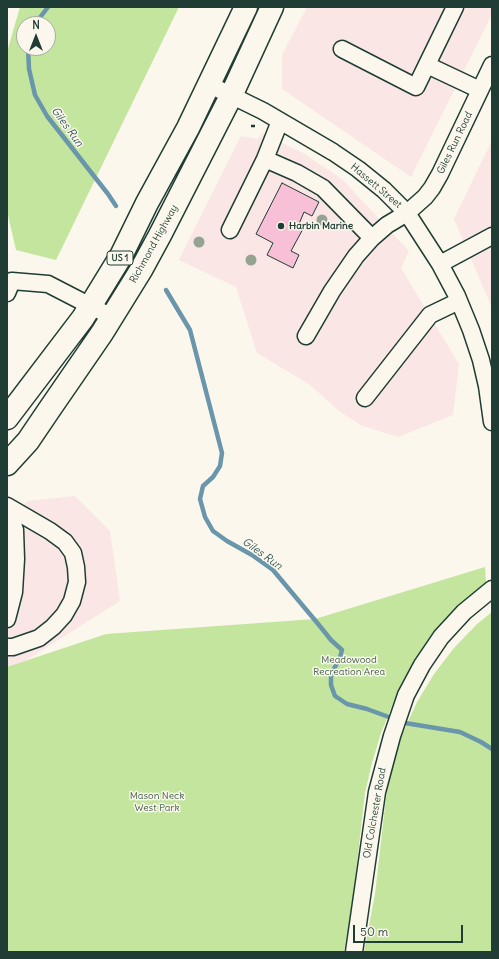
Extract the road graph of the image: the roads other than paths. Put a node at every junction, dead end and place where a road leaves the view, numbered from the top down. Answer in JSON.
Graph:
{"nodes":[{"id":1,"x":246,"y":7,"type":"edge"},
{"id":2,"x":272,"y":7,"type":"edge"},
{"id":3,"x":455,"y":7,"type":"edge"},
{"id":4,"x":342,"y":49,"type":"dead end"},
{"id":5,"x":427,"y":65,"type":"junction"},
{"id":6,"x":492,"y":66,"type":"edge"},
{"id":7,"x":208,"y":84,"type":"junction"},
{"id":8,"x":480,"y":90,"type":"junction"},
{"id":9,"x":231,"y":96,"type":"junction"},
{"id":10,"x":280,"y":121,"type":"junction"},
{"id":11,"x":264,"y":158,"type":"junction"},
{"id":12,"x":407,"y":213,"type":"junction"},
{"id":13,"x":230,"y":230,"type":"dead end"},
{"id":14,"x":492,"y":236,"type":"edge"},
{"id":15,"x":372,"y":238,"type":"junction"},
{"id":16,"x":440,"y":264,"type":"junction"},
{"id":17,"x":7,"y":293,"type":"edge"},
{"id":18,"x":459,"y":301,"type":"junction"},
{"id":19,"x":91,"y":306,"type":"junction"},
{"id":20,"x":112,"y":317,"type":"junction"},
{"id":21,"x":306,"y":336,"type":"dead end"},
{"id":22,"x":365,"y":398,"type":"dead end"},
{"id":23,"x":7,"y":418,"type":"edge"},
{"id":24,"x":492,"y":422,"type":"edge"},
{"id":25,"x":7,"y":464,"type":"edge"},
{"id":26,"x":7,"y":506,"type":"edge"},
{"id":27,"x":492,"y":589,"type":"edge"},
{"id":28,"x":7,"y":618,"type":"edge"},
{"id":29,"x":7,"y":647,"type":"edge"},
{"id":30,"x":354,"y":952,"type":"edge"}],
"edges":[{"from":1,"to":7,"type":"highway","number":"US 1"},
{"from":2,"to":9,"type":"highway","name":"Richmond Highway","number":"US 1"},
{"from":3,"to":5,"type":"street"},
{"from":4,"to":5,"type":"street"},
{"from":5,"to":8,"type":"street"},
{"from":6,"to":8,"type":"street","name":"Giles Run Road"},
{"from":7,"to":9,"type":"street","name":"Hassett Street"},
{"from":7,"to":19,"type":"highway","number":"US 1"},
{"from":8,"to":12,"type":"street","name":"Giles Run Road"},
{"from":9,"to":10,"type":"street","name":"Hassett Street"},
{"from":9,"to":20,"type":"highway","name":"Richmond Highway","number":"US 1"},
{"from":10,"to":11,"type":"street"},
{"from":10,"to":12,"type":"street","name":"Hassett Street"},
{"from":11,"to":13,"type":"street"},
{"from":11,"to":15,"type":"street"},
{"from":12,"to":15,"type":"street","name":"Giles Run Road"},
{"from":12,"to":16,"type":"street","name":"Hassett Street"},
{"from":14,"to":16,"type":"street"},
{"from":15,"to":21,"type":"street","name":"Giles Run Road"},
{"from":16,"to":18,"type":"street","name":"Hassett Street"},
{"from":17,"to":19,"type":"street"},
{"from":18,"to":22,"type":"street"},
{"from":18,"to":24,"type":"street","name":"Hassett Street"},
{"from":19,"to":20,"type":"street"},
{"from":19,"to":23,"type":"highway","number":"US 1"},
{"from":20,"to":25,"type":"highway","name":"Richmond Highway","number":"US 1"},
{"from":26,"to":28,"type":"street"},
{"from":26,"to":29,"type":"street"},
{"from":27,"to":30,"type":"street","name":"Old Colchester Road"}]}
